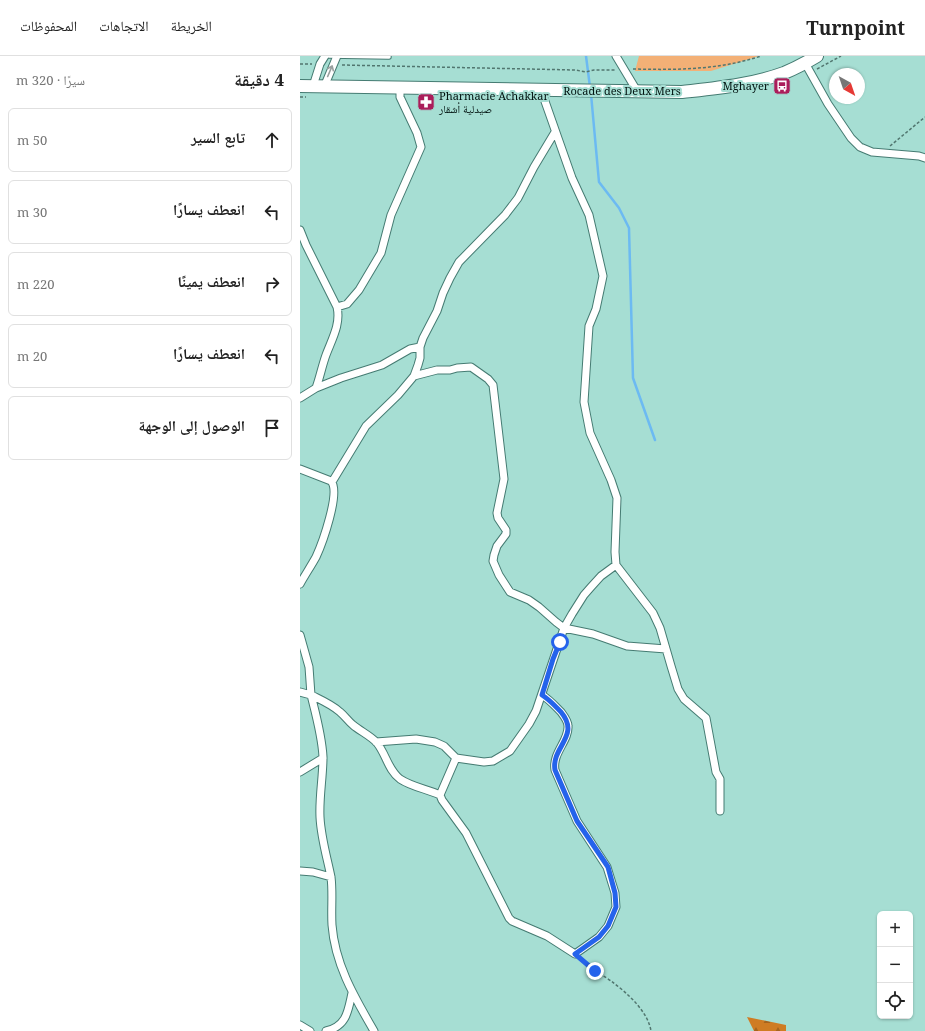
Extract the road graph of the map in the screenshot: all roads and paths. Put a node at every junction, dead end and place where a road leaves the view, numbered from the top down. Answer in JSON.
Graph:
{"nodes":[{"id":1,"x":325,"y":56,"type":"edge"},
{"id":2,"x":334,"y":56,"type":"edge"},
{"id":3,"x":616,"y":56,"type":"edge"},
{"id":4,"x":761,"y":56,"type":"edge"},
{"id":5,"x":817,"y":56,"type":"edge"},
{"id":6,"x":389,"y":57,"type":"dead end"},
{"id":7,"x":805,"y":63,"type":"junction"},
{"id":8,"x":300,"y":64,"type":"edge"},
{"id":9,"x":320,"y":64,"type":"junction"},
{"id":10,"x":333,"y":64,"type":"junction"},
{"id":11,"x":624,"y":69,"type":"junction"},
{"id":12,"x":300,"y":86,"type":"edge"},
{"id":13,"x":318,"y":87,"type":"junction"},
{"id":14,"x":400,"y":87,"type":"junction"},
{"id":15,"x":541,"y":90,"type":"junction"},
{"id":16,"x":637,"y":91,"type":"junction"},
{"id":17,"x":925,"y":116,"type":"edge"},
{"id":18,"x":555,"y":132,"type":"junction"},
{"id":19,"x":880,"y":153,"type":"junction"},
{"id":20,"x":925,"y":158,"type":"edge"},
{"id":21,"x":300,"y":230,"type":"edge"},
{"id":22,"x":337,"y":307,"type":"junction"},
{"id":23,"x":420,"y":347,"type":"junction"},
{"id":24,"x":414,"y":376,"type":"junction"},
{"id":25,"x":316,"y":388,"type":"junction"},
{"id":26,"x":300,"y":398,"type":"edge"},
{"id":27,"x":300,"y":469,"type":"edge"},
{"id":28,"x":332,"y":482,"type":"junction"},
{"id":29,"x":616,"y":565,"type":"junction"},
{"id":30,"x":300,"y":584,"type":"edge"},
{"id":31,"x":564,"y":628,"type":"junction"},
{"id":32,"x":300,"y":635,"type":"edge"},
{"id":33,"x":666,"y":649,"type":"junction"},
{"id":34,"x":300,"y":692,"type":"edge"},
{"id":35,"x":311,"y":695,"type":"junction"},
{"id":36,"x":542,"y":695,"type":"junction"},
{"id":37,"x":376,"y":742,"type":"junction"},
{"id":38,"x":323,"y":758,"type":"junction"},
{"id":39,"x":456,"y":758,"type":"junction"},
{"id":40,"x":300,"y":772,"type":"edge"},
{"id":41,"x":440,"y":795,"type":"junction"},
{"id":42,"x":720,"y":811,"type":"dead end"},
{"id":43,"x":300,"y":871,"type":"edge"},
{"id":44,"x":330,"y":877,"type":"junction"},
{"id":45,"x":575,"y":954,"type":"junction"},
{"id":46,"x":352,"y":993,"type":"junction"},
{"id":47,"x":300,"y":1025,"type":"edge"},
{"id":48,"x":310,"y":1031,"type":"edge"},
{"id":49,"x":326,"y":1031,"type":"edge"},
{"id":50,"x":374,"y":1031,"type":"edge"},
{"id":51,"x":651,"y":1031,"type":"edge"}],
"edges":[{"from":1,"to":9,"type":"street"},
{"from":2,"to":6,"type":"lane"},
{"from":2,"to":10,"type":"street"},
{"from":3,"to":11,"type":"street"},
{"from":4,"to":11,"type":"path"},
{"from":5,"to":7,"type":"highway","name":"Rocade des Deux Mers"},
{"from":7,"to":16,"type":"highway","name":"Rocade des Deux Mers"},
{"from":7,"to":19,"type":"street"},
{"from":8,"to":9,"type":"path"},
{"from":9,"to":13,"type":"street"},
{"from":10,"to":11,"type":"path"},
{"from":13,"to":10,"type":"street","one_way":true},
{"from":11,"to":16,"type":"street"},
{"from":12,"to":13,"type":"highway","name":"Rocade des Deux Mers"},
{"from":13,"to":14,"type":"highway","name":"Rocade des Deux Mers"},
{"from":14,"to":15,"type":"highway","name":"Rocade des Deux Mers"},
{"from":14,"to":22,"type":"street"},
{"from":15,"to":16,"type":"highway","name":"Rocade des Deux Mers"},
{"from":15,"to":18,"type":"street"},
{"from":17,"to":19,"type":"path"},
{"from":18,"to":23,"type":"street"},
{"from":18,"to":29,"type":"street"},
{"from":19,"to":20,"type":"street"},
{"from":21,"to":22,"type":"street"},
{"from":22,"to":25,"type":"street"},
{"from":23,"to":24,"type":"street"},
{"from":23,"to":25,"type":"street"},
{"from":24,"to":28,"type":"street"},
{"from":24,"to":31,"type":"street"},
{"from":25,"to":26,"type":"street"},
{"from":27,"to":28,"type":"street"},
{"from":28,"to":30,"type":"street"},
{"from":29,"to":31,"type":"street"},
{"from":29,"to":33,"type":"street"},
{"from":31,"to":33,"type":"street"},
{"from":31,"to":36,"type":"street"},
{"from":32,"to":35,"type":"street"},
{"from":33,"to":42,"type":"street"},
{"from":34,"to":35,"type":"street"},
{"from":35,"to":37,"type":"street"},
{"from":35,"to":38,"type":"street"},
{"from":36,"to":39,"type":"street"},
{"from":36,"to":45,"type":"street"},
{"from":37,"to":39,"type":"street"},
{"from":37,"to":41,"type":"street"},
{"from":38,"to":40,"type":"street"},
{"from":38,"to":44,"type":"street"},
{"from":39,"to":41,"type":"street"},
{"from":41,"to":45,"type":"street"},
{"from":43,"to":44,"type":"street"},
{"from":44,"to":46,"type":"street"},
{"from":45,"to":51,"type":"path"},
{"from":46,"to":49,"type":"street"},
{"from":46,"to":50,"type":"street"},
{"from":47,"to":48,"type":"street"}]}
